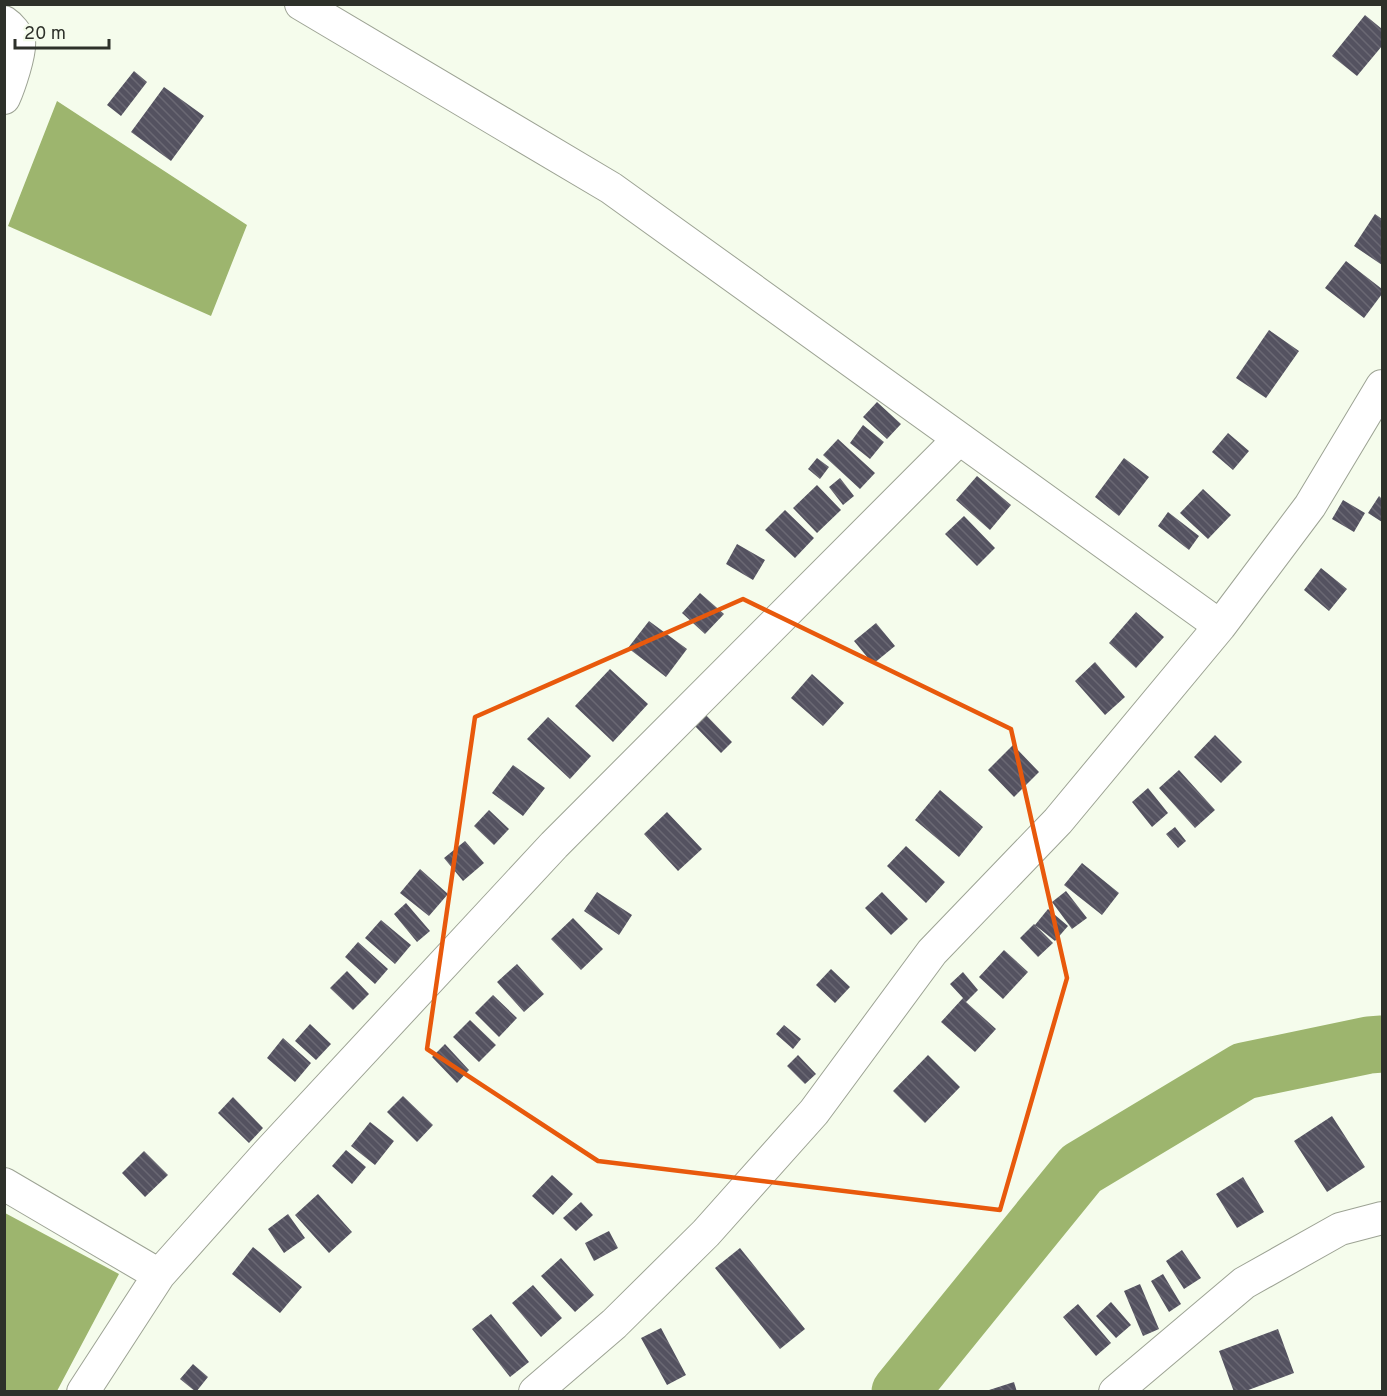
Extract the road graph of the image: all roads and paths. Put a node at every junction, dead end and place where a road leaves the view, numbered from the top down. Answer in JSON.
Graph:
{"nodes":[{"id":1,"x":301,"y":4,"type":"edge"},
{"id":2,"x":4,"y":22,"type":"edge"},
{"id":3,"x":4,"y":98,"type":"edge"},
{"id":4,"x":1383,"y":386,"type":"edge"},
{"id":5,"x":959,"y":439,"type":"junction"},
{"id":6,"x":1220,"y":626,"type":"junction"},
{"id":7,"x":4,"y":1184,"type":"edge"},
{"id":8,"x":1383,"y":1218,"type":"edge"},
{"id":9,"x":159,"y":1275,"type":"junction"},
{"id":10,"x":83,"y":1392,"type":"edge"},
{"id":11,"x":535,"y":1392,"type":"edge"},
{"id":12,"x":1115,"y":1392,"type":"edge"}],
"edges":[{"from":1,"to":5,"type":"street"},
{"from":2,"to":3,"type":"street"},
{"from":4,"to":6,"type":"street"},
{"from":5,"to":6,"type":"street"},
{"from":5,"to":9,"type":"street"},
{"from":6,"to":11,"type":"street"},
{"from":7,"to":9,"type":"street"},
{"from":8,"to":12,"type":"street"},
{"from":9,"to":10,"type":"street"}]}
